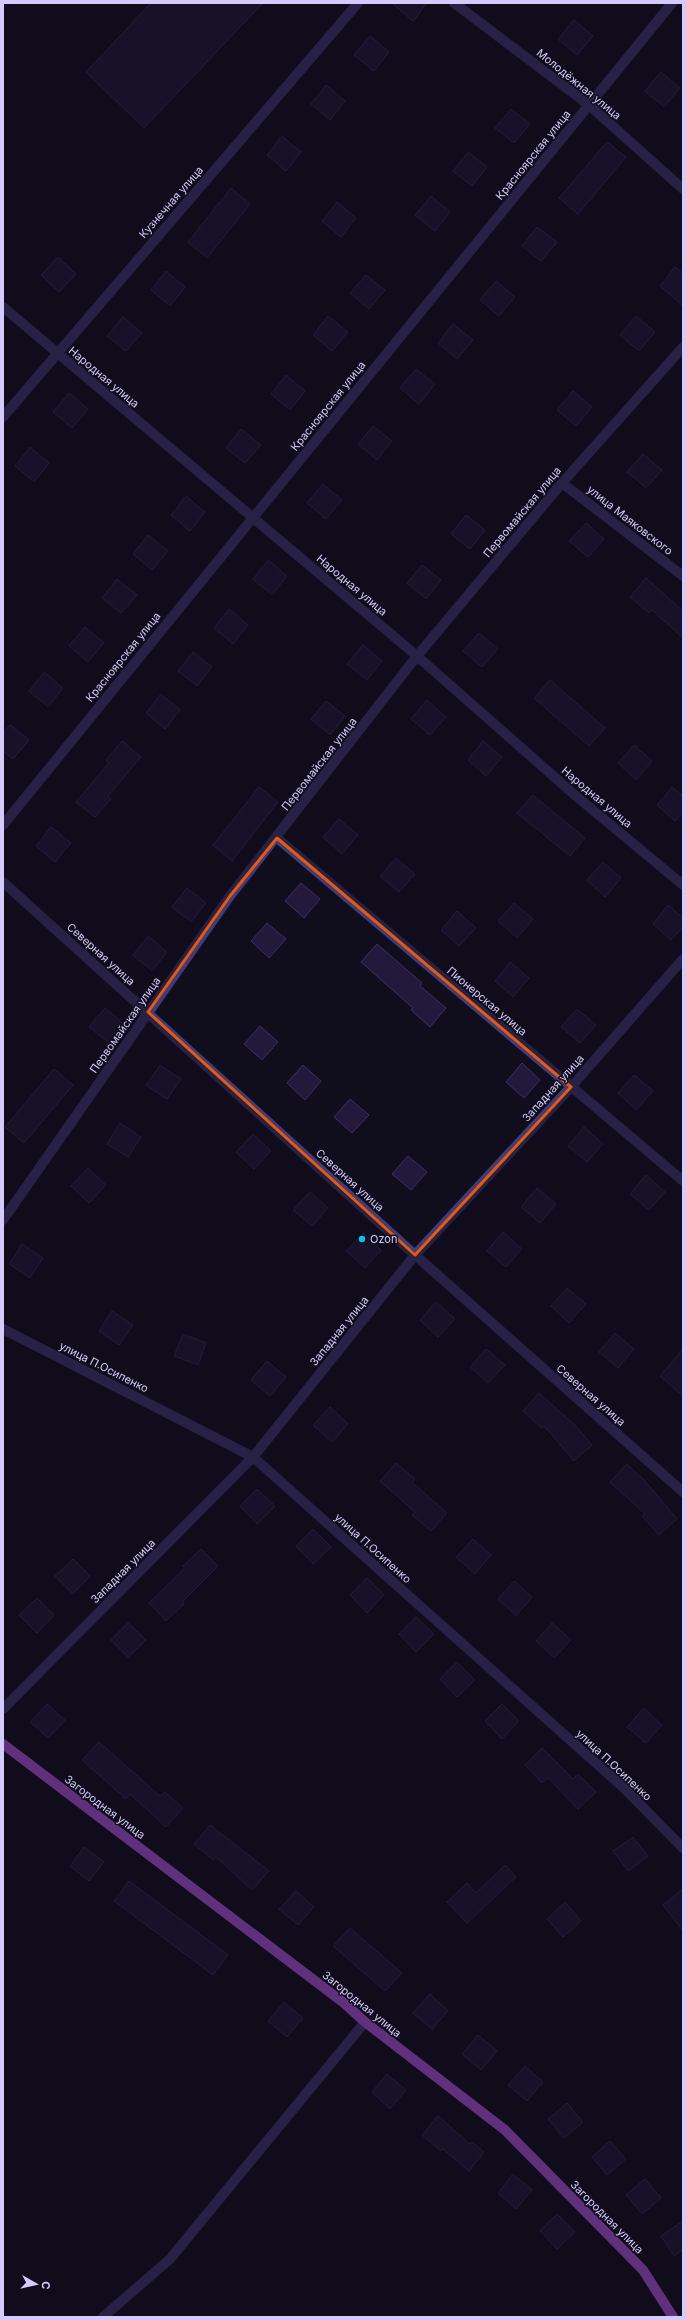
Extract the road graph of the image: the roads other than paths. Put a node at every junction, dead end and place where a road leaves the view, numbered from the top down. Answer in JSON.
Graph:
{"nodes":[{"id":1,"x":358,"y":3,"type":"edge"},
{"id":2,"x":454,"y":3,"type":"edge"},
{"id":3,"x":672,"y":3,"type":"edge"},
{"id":4,"x":589,"y":105,"type":"junction"},
{"id":5,"x":683,"y":189,"type":"edge"},
{"id":6,"x":3,"y":307,"type":"edge"},
{"id":7,"x":683,"y":347,"type":"edge"},
{"id":8,"x":57,"y":354,"type":"junction"},
{"id":9,"x":3,"y":417,"type":"edge"},
{"id":10,"x":562,"y":483,"type":"junction"},
{"id":11,"x":252,"y":516,"type":"junction"},
{"id":12,"x":683,"y":576,"type":"edge"},
{"id":13,"x":417,"y":656,"type":"junction"},
{"id":14,"x":3,"y":825,"type":"edge"},
{"id":15,"x":277,"y":838,"type":"junction"},
{"id":16,"x":3,"y":882,"type":"edge"},
{"id":17,"x":683,"y":885,"type":"edge"},
{"id":18,"x":683,"y":959,"type":"edge"},
{"id":19,"x":148,"y":1012,"type":"junction"},
{"id":20,"x":571,"y":1087,"type":"junction"},
{"id":21,"x":683,"y":1181,"type":"edge"},
{"id":22,"x":3,"y":1220,"type":"edge"},
{"id":23,"x":415,"y":1255,"type":"junction"},
{"id":24,"x":3,"y":1329,"type":"edge"},
{"id":25,"x":253,"y":1457,"type":"junction"},
{"id":26,"x":683,"y":1492,"type":"edge"},
{"id":27,"x":3,"y":1709,"type":"edge"},
{"id":28,"x":3,"y":1744,"type":"edge"},
{"id":29,"x":683,"y":1848,"type":"edge"},
{"id":30,"x":365,"y":2022,"type":"junction"},
{"id":31,"x":103,"y":2317,"type":"edge"},
{"id":32,"x":673,"y":2317,"type":"edge"}],
"edges":[{"from":1,"to":8,"type":"street","name":"Кузнечная улица"},
{"from":2,"to":4,"type":"street","name":"Молодёжная улица"},
{"from":3,"to":4,"type":"street","name":"Красноярская улица"},
{"from":4,"to":5,"type":"street","name":"Молодёжная улица"},
{"from":4,"to":11,"type":"street","name":"Красноярская улица"},
{"from":6,"to":8,"type":"street","name":"Народная улица"},
{"from":7,"to":10,"type":"street","name":"Первомайская улица"},
{"from":8,"to":9,"type":"street","name":"Кузнечная улица"},
{"from":8,"to":11,"type":"street","name":"Народная улица"},
{"from":10,"to":12,"type":"street","name":"улица Маяковского"},
{"from":10,"to":13,"type":"street","name":"Первомайская улица"},
{"from":11,"to":13,"type":"street","name":"Народная улица"},
{"from":11,"to":14,"type":"street","name":"Красноярская улица"},
{"from":13,"to":15,"type":"street","name":"Первомайская улица"},
{"from":13,"to":17,"type":"street","name":"Народная улица"},
{"from":15,"to":19,"type":"street","name":"Первомайская улица"},
{"from":15,"to":20,"type":"street","name":"Пионерская улица"},
{"from":16,"to":19,"type":"street","name":"Северная улица"},
{"from":18,"to":20,"type":"street","name":"Западная улица"},
{"from":19,"to":22,"type":"street","name":"Первомайская улица"},
{"from":19,"to":23,"type":"street","name":"Северная улица"},
{"from":20,"to":21,"type":"street","name":"Пионерская улица"},
{"from":20,"to":23,"type":"street","name":"Западная улица"},
{"from":23,"to":25,"type":"street","name":"Западная улица"},
{"from":23,"to":26,"type":"street","name":"Северная улица"},
{"from":24,"to":25,"type":"street","name":"улица П.Осипенко"},
{"from":25,"to":27,"type":"street","name":"Западная улица"},
{"from":25,"to":29,"type":"street","name":"улица П.Осипенко"},
{"from":28,"to":30,"type":"main road","name":"Загородная улица"},
{"from":30,"to":31,"type":"street"},
{"from":30,"to":32,"type":"main road","name":"Загородная улица"}]}
